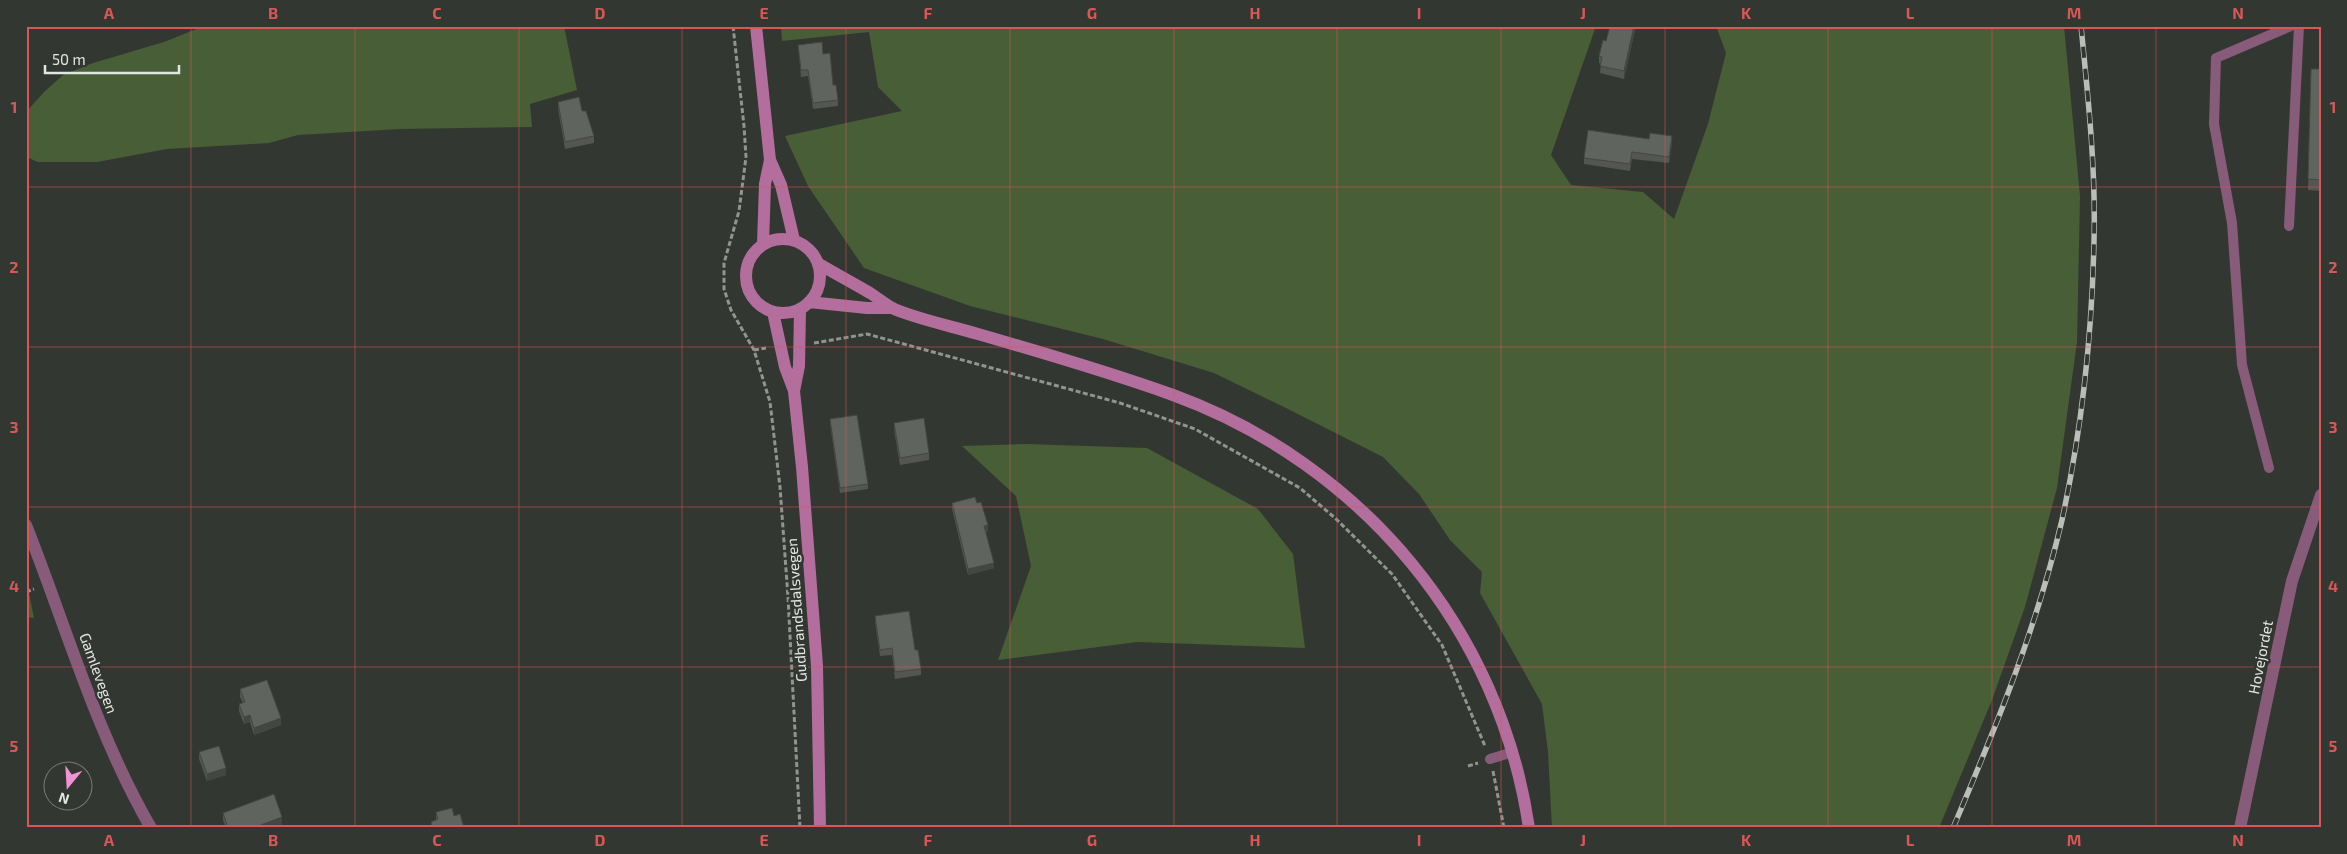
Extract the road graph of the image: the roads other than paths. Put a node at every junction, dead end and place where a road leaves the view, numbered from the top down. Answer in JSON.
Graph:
{"nodes":[{"id":1,"x":756,"y":26,"type":"edge"},
{"id":2,"x":2291,"y":26,"type":"edge"},
{"id":3,"x":2299,"y":26,"type":"edge"},
{"id":4,"x":770,"y":160,"type":"junction"},
{"id":5,"x":2290,"y":226,"type":"dead end"},
{"id":6,"x":794,"y":240,"type":"junction"},
{"id":7,"x":763,"y":244,"type":"junction"},
{"id":8,"x":819,"y":264,"type":"junction"},
{"id":9,"x":804,"y":306,"type":"junction"},
{"id":10,"x":893,"y":308,"type":"junction"},
{"id":11,"x":773,"y":312,"type":"junction"},
{"id":12,"x":794,"y":391,"type":"junction"},
{"id":13,"x":2269,"y":468,"type":"dead end"},
{"id":14,"x":2321,"y":495,"type":"edge"},
{"id":15,"x":26,"y":525,"type":"edge"},
{"id":16,"x":1513,"y":752,"type":"junction"},
{"id":17,"x":1490,"y":759,"type":"road end"},
{"id":18,"x":151,"y":828,"type":"edge"},
{"id":19,"x":820,"y":828,"type":"edge"},
{"id":20,"x":1529,"y":828,"type":"edge"},
{"id":21,"x":2240,"y":828,"type":"edge"}],
"edges":[{"from":1,"to":4,"type":"main road"},
{"from":2,"to":13,"type":"lane"},
{"from":3,"to":5,"type":"lane"},
{"from":4,"to":6,"type":"main road"},
{"from":4,"to":7,"type":"main road"},
{"from":6,"to":7,"type":"main road"},
{"from":6,"to":8,"type":"main road"},
{"from":7,"to":11,"type":"main road"},
{"from":8,"to":9,"type":"main road"},
{"from":8,"to":10,"type":"main road"},
{"from":9,"to":10,"type":"main road"},
{"from":9,"to":11,"type":"main road"},
{"from":9,"to":12,"type":"main road","name":"Gudbrandsdalsvegen"},
{"from":10,"to":16,"type":"main road"},
{"from":11,"to":12,"type":"main road","name":"Gudbrandsdalsvegen"},
{"from":12,"to":19,"type":"main road","name":"Gudbrandsdalsvegen"},
{"from":14,"to":21,"type":"street","name":"Hovejordet"},
{"from":15,"to":18,"type":"street","name":"Gamlevegen"},
{"from":16,"to":17,"type":"lane"},
{"from":16,"to":20,"type":"main road"}]}
